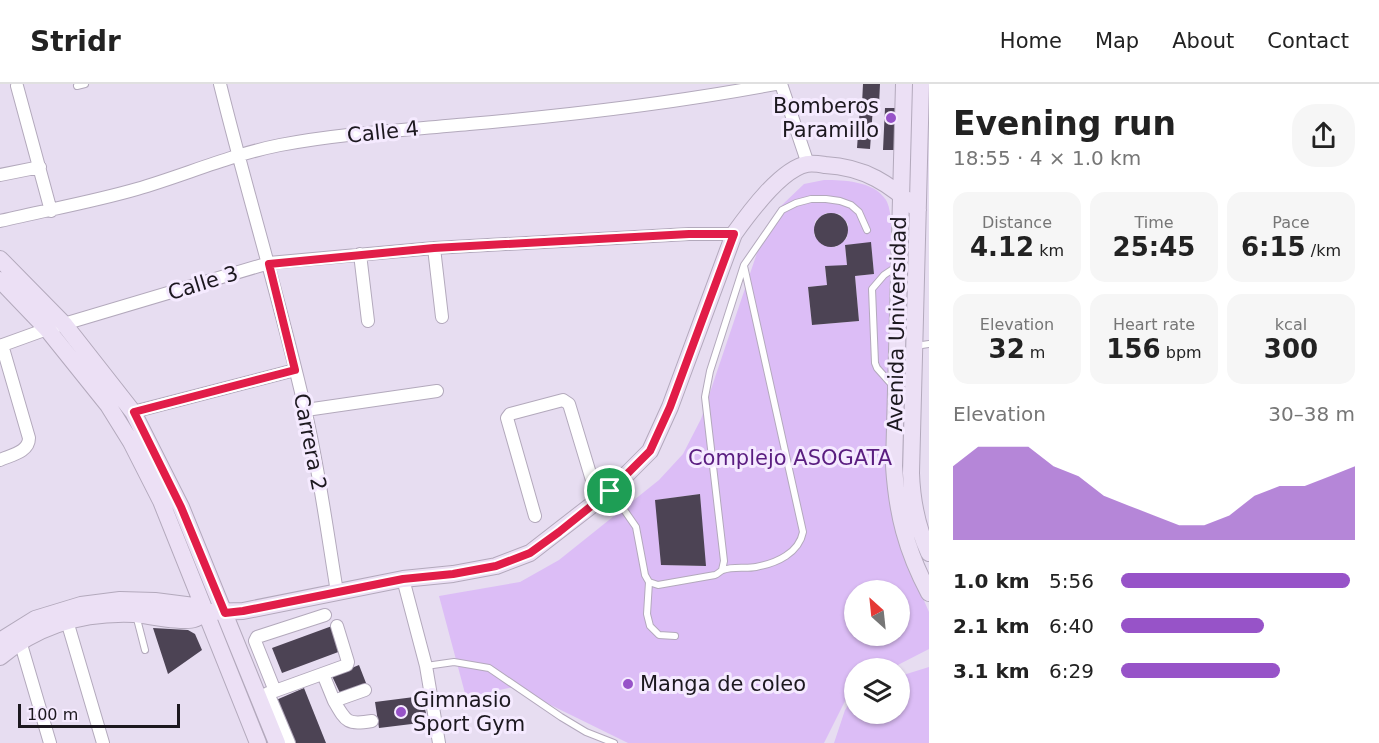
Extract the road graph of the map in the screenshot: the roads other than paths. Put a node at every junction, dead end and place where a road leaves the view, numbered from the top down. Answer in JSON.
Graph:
{"nodes":[{"id":1,"x":85,"y":84,"type":"edge"},
{"id":2,"x":220,"y":84,"type":"edge"},
{"id":3,"x":775,"y":84,"type":"edge"},
{"id":4,"x":781,"y":84,"type":"edge"},
{"id":5,"x":904,"y":84,"type":"edge"},
{"id":6,"x":921,"y":84,"type":"edge"},
{"id":7,"x":17,"y":86,"type":"dead end"},
{"id":8,"x":77,"y":86,"type":"dead end"},
{"id":9,"x":237,"y":154,"type":"junction"},
{"id":10,"x":808,"y":164,"type":"junction"},
{"id":11,"x":40,"y":167,"type":"junction"},
{"id":12,"x":0,"y":175,"type":"edge"},
{"id":13,"x":900,"y":193,"type":"junction"},
{"id":14,"x":925,"y":210,"type":"edge"},
{"id":15,"x":51,"y":211,"type":"junction"},
{"id":16,"x":0,"y":221,"type":"edge"},
{"id":17,"x":867,"y":230,"type":"dead end"},
{"id":18,"x":734,"y":234,"type":"junction"},
{"id":19,"x":434,"y":248,"type":"junction"},
{"id":20,"x":360,"y":254,"type":"junction"},
{"id":21,"x":0,"y":259,"type":"edge"},
{"id":22,"x":269,"y":264,"type":"junction"},
{"id":23,"x":744,"y":265,"type":"junction"},
{"id":24,"x":899,"y":265,"type":"junction"},
{"id":25,"x":0,"y":280,"type":"edge"},
{"id":26,"x":442,"y":316,"type":"dead end"},
{"id":27,"x":368,"y":321,"type":"dead end"},
{"id":28,"x":63,"y":324,"type":"junction"},
{"id":29,"x":46,"y":329,"type":"junction"},
{"id":30,"x":1,"y":345,"type":"edge"},
{"id":31,"x":922,"y":345,"type":"edge"},
{"id":32,"x":295,"y":370,"type":"junction"},
{"id":33,"x":895,"y":389,"type":"junction"},
{"id":34,"x":437,"y":391,"type":"dead end"},
{"id":35,"x":306,"y":410,"type":"junction"},
{"id":36,"x":134,"y":412,"type":"junction"},
{"id":37,"x":0,"y":460,"type":"edge"},
{"id":38,"x":604,"y":496,"type":"junction"},
{"id":39,"x":535,"y":516,"type":"dead end"},
{"id":40,"x":929,"y":553,"type":"edge"},
{"id":41,"x":722,"y":570,"type":"junction"},
{"id":42,"x":403,"y":579,"type":"junction"},
{"id":43,"x":649,"y":582,"type":"junction"},
{"id":44,"x":337,"y":592,"type":"junction"},
{"id":45,"x":929,"y":593,"type":"edge"},
{"id":46,"x":206,"y":612,"type":"junction"},
{"id":47,"x":225,"y":613,"type":"junction"},
{"id":48,"x":135,"y":614,"type":"junction"},
{"id":49,"x":325,"y":615,"type":"dead end"},
{"id":50,"x":67,"y":621,"type":"junction"},
{"id":51,"x":337,"y":626,"type":"dead end"},
{"id":52,"x":675,"y":636,"type":"dead end"},
{"id":53,"x":0,"y":641,"type":"edge"},
{"id":54,"x":20,"y":641,"type":"junction"},
{"id":55,"x":145,"y":650,"type":"dead end"},
{"id":56,"x":0,"y":657,"type":"edge"},
{"id":57,"x":426,"y":666,"type":"junction"},
{"id":58,"x":323,"y":674,"type":"junction"},
{"id":59,"x":365,"y":690,"type":"dead end"},
{"id":60,"x":267,"y":694,"type":"junction"},
{"id":61,"x":334,"y":701,"type":"junction"},
{"id":62,"x":372,"y":721,"type":"dead end"},
{"id":63,"x":50,"y":743,"type":"edge"},
{"id":64,"x":103,"y":743,"type":"edge"},
{"id":65,"x":258,"y":743,"type":"edge"},
{"id":66,"x":277,"y":743,"type":"edge"},
{"id":67,"x":289,"y":743,"type":"edge"},
{"id":68,"x":439,"y":743,"type":"edge"},
{"id":69,"x":614,"y":743,"type":"edge"}],
"edges":[{"from":1,"to":8,"type":"lane"},
{"from":2,"to":9,"type":"street","name":"Carrera 2"},
{"from":3,"to":9,"type":"street","name":"Calle 4"},
{"from":4,"to":10,"type":"street"},
{"from":5,"to":13,"type":"street","name":"Avenida Universidad"},
{"from":6,"to":14,"type":"street","name":"Avenida Universidad"},
{"from":7,"to":11,"type":"street"},
{"from":9,"to":15,"type":"street","name":"Calle 4"},
{"from":9,"to":22,"type":"street","name":"Carrera 2"},
{"from":10,"to":13,"type":"street"},
{"from":10,"to":18,"type":"street"},
{"from":11,"to":12,"type":"street"},
{"from":11,"to":15,"type":"street"},
{"from":13,"to":14,"type":"street"},
{"from":13,"to":24,"type":"street","name":"Avenida Universidad"},
{"from":14,"to":31,"type":"street","name":"Avenida Universidad"},
{"from":15,"to":16,"type":"street","name":"Calle 4"},
{"from":17,"to":23,"type":"lane"},
{"from":18,"to":19,"type":"street","name":"Calle 3"},
{"from":18,"to":38,"type":"street"},
{"from":19,"to":20,"type":"street","name":"Calle 3"},
{"from":19,"to":26,"type":"street"},
{"from":20,"to":22,"type":"street","name":"Calle 3"},
{"from":20,"to":27,"type":"street"},
{"from":21,"to":28,"type":"street"},
{"from":22,"to":28,"type":"street","name":"Calle 3"},
{"from":22,"to":32,"type":"street","name":"Carrera 2"},
{"from":23,"to":41,"type":"lane"},
{"from":23,"to":41,"type":"lane"},
{"from":24,"to":33,"type":"street","name":"Avenida Universidad"},
{"from":24,"to":33,"type":"lane"},
{"from":25,"to":29,"type":"street"},
{"from":28,"to":29,"type":"street","name":"Calle 3"},
{"from":28,"to":36,"type":"street"},
{"from":29,"to":30,"type":"street","name":"Calle 3"},
{"from":29,"to":46,"type":"street"},
{"from":30,"to":37,"type":"street"},
{"from":31,"to":40,"type":"street","name":"Avenida Universidad"},
{"from":32,"to":35,"type":"street","name":"Carrera 2"},
{"from":32,"to":36,"type":"street"},
{"from":33,"to":45,"type":"street","name":"Avenida Universidad"},
{"from":34,"to":35,"type":"street"},
{"from":35,"to":44,"type":"street","name":"Carrera 2"},
{"from":36,"to":47,"type":"street"},
{"from":38,"to":39,"type":"street"},
{"from":38,"to":42,"type":"street"},
{"from":38,"to":43,"type":"lane"},
{"from":41,"to":43,"type":"lane"},
{"from":42,"to":44,"type":"street"},
{"from":42,"to":57,"type":"street"},
{"from":43,"to":52,"type":"lane"},
{"from":44,"to":47,"type":"street"},
{"from":46,"to":47,"type":"street"},
{"from":46,"to":48,"type":"street"},
{"from":46,"to":53,"type":"street"},
{"from":46,"to":65,"type":"street"},
{"from":47,"to":60,"type":"street"},
{"from":48,"to":50,"type":"street"},
{"from":48,"to":55,"type":"lane"},
{"from":49,"to":60,"type":"street"},
{"from":50,"to":54,"type":"street"},
{"from":50,"to":64,"type":"street"},
{"from":51,"to":58,"type":"street"},
{"from":54,"to":56,"type":"street"},
{"from":54,"to":63,"type":"street"},
{"from":57,"to":68,"type":"street"},
{"from":57,"to":69,"type":"lane"},
{"from":58,"to":60,"type":"street"},
{"from":58,"to":61,"type":"street"},
{"from":59,"to":61,"type":"street"},
{"from":60,"to":66,"type":"street"},
{"from":60,"to":67,"type":"street"},
{"from":61,"to":62,"type":"street"}]}
